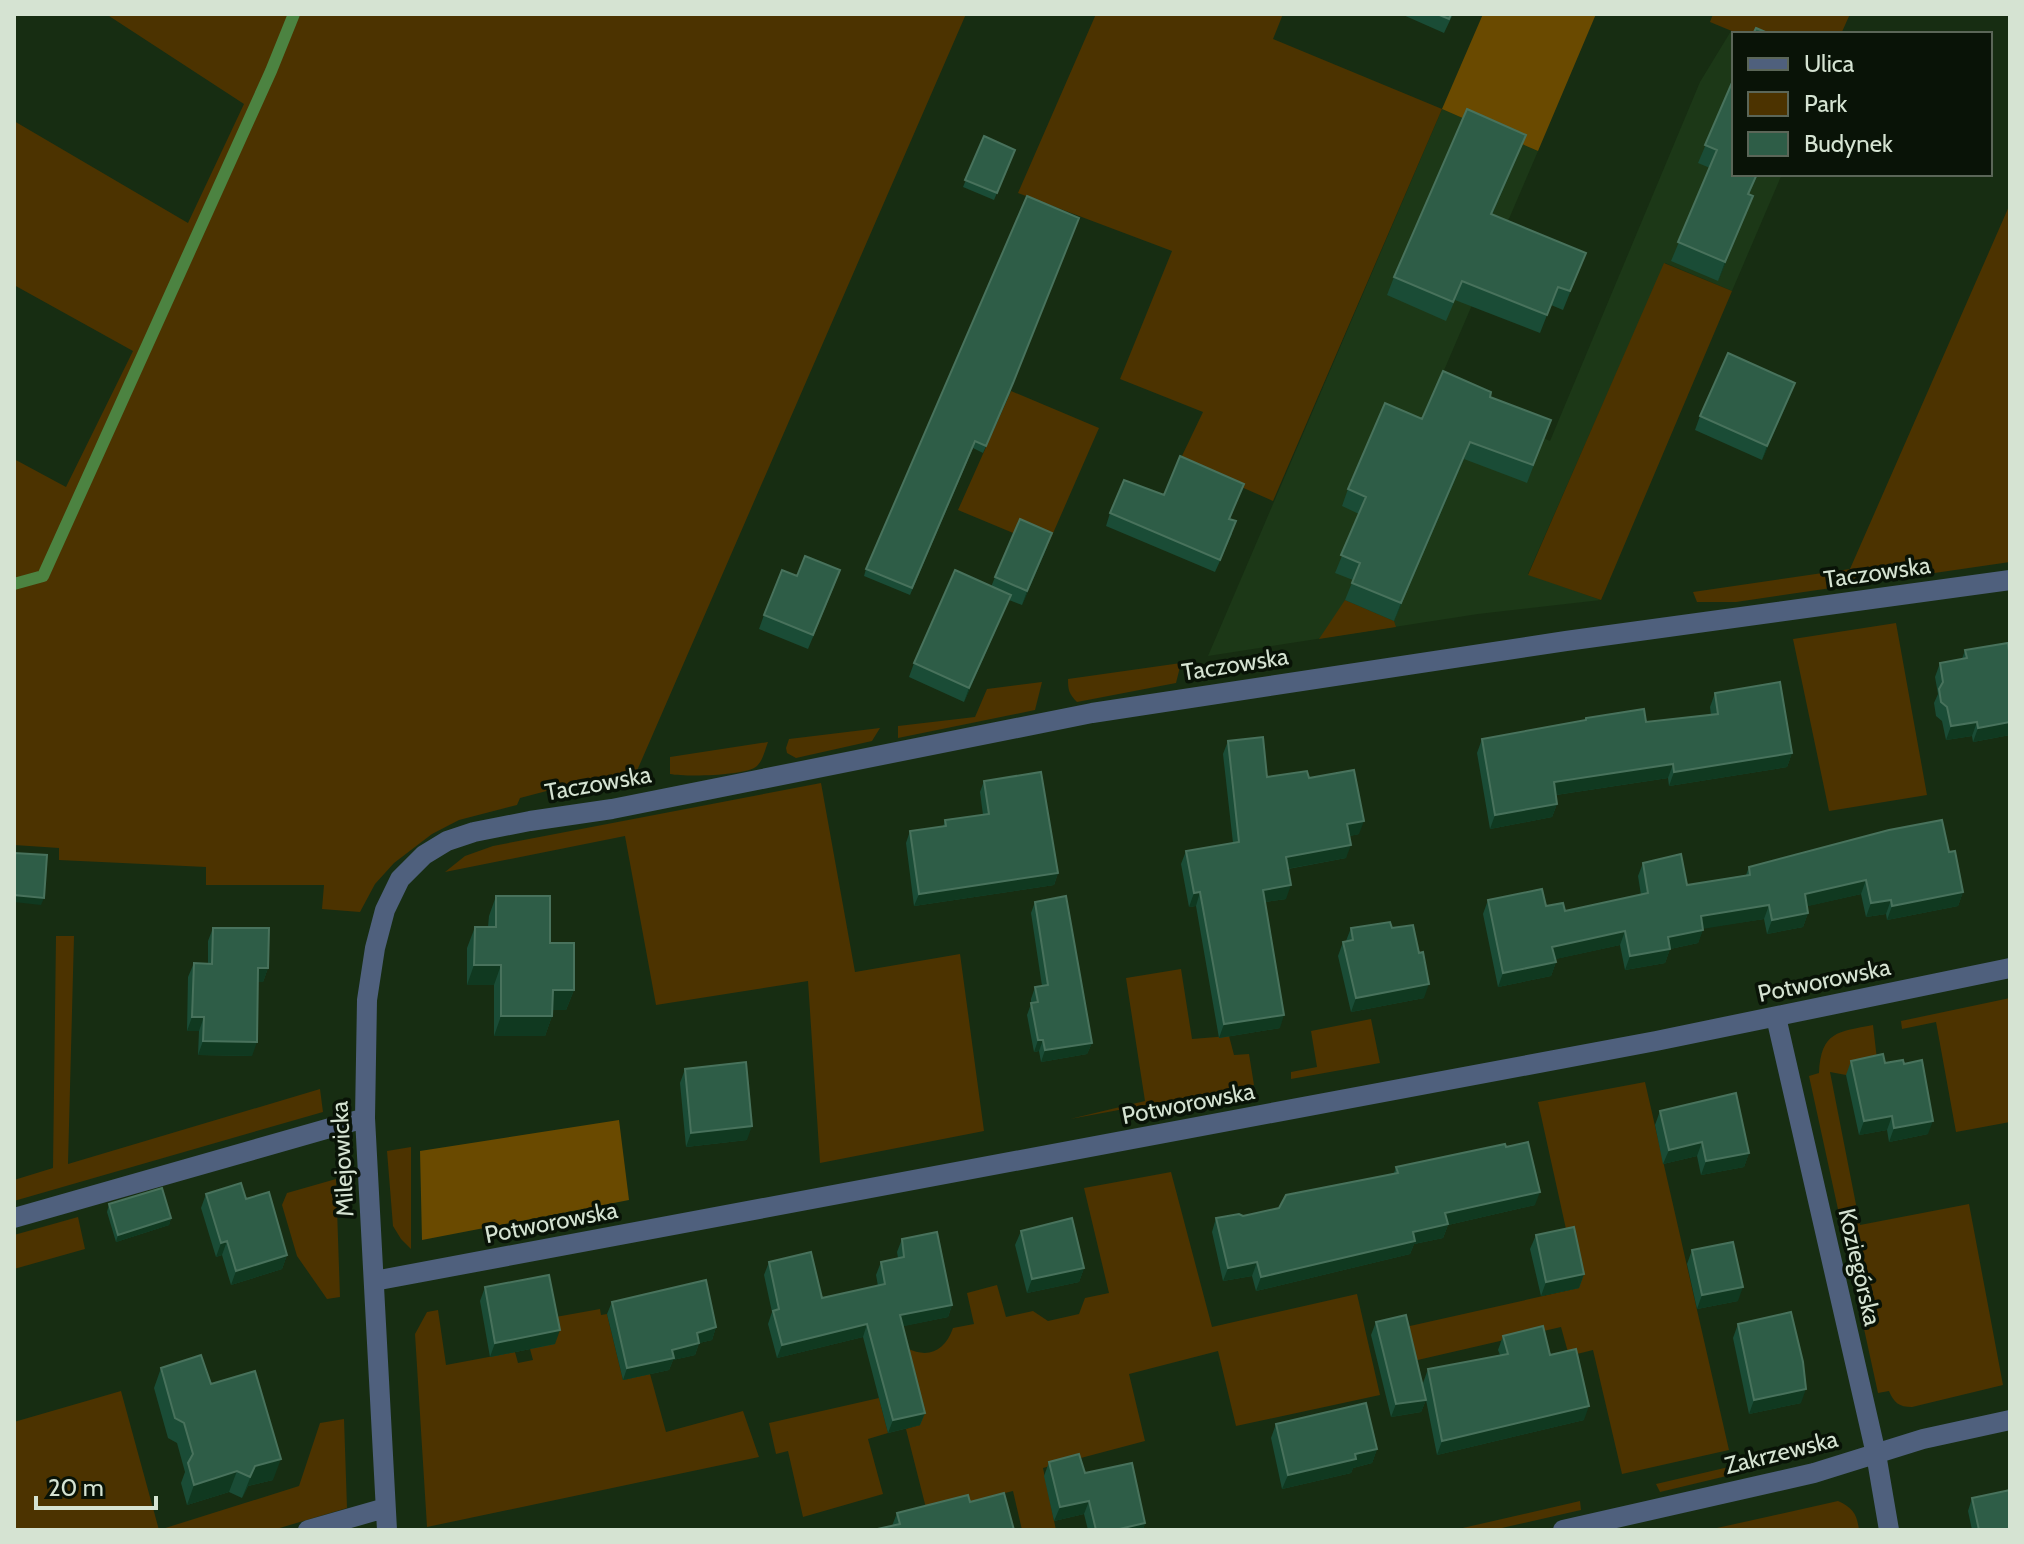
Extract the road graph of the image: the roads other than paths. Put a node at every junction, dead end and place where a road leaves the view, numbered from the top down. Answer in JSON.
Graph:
{"nodes":[{"id":1,"x":2010,"y":580,"type":"edge"},
{"id":2,"x":474,"y":832,"type":"joint"},
{"id":3,"x":2010,"y":968,"type":"edge"},
{"id":4,"x":1776,"y":1017,"type":"junction"},
{"id":5,"x":365,"y":1118,"type":"junction"},
{"id":6,"x":14,"y":1218,"type":"edge"},
{"id":7,"x":374,"y":1281,"type":"junction"},
{"id":8,"x":2010,"y":1420,"type":"edge"},
{"id":9,"x":1876,"y":1454,"type":"junction"},
{"id":10,"x":385,"y":1508,"type":"junction"},
{"id":11,"x":308,"y":1530,"type":"edge"},
{"id":12,"x":387,"y":1530,"type":"edge"},
{"id":13,"x":1563,"y":1530,"type":"edge"},
{"id":14,"x":1889,"y":1530,"type":"edge"}],
"edges":[{"from":1,"to":2,"type":"street","name":"Taczowska"},
{"from":2,"to":5,"type":"street","name":"Milejowicka"},
{"from":3,"to":4,"type":"street","name":"Potworowska"},
{"from":4,"to":7,"type":"street","name":"Potworowska"},
{"from":4,"to":9,"type":"street","name":"Koziegórska"},
{"from":5,"to":6,"type":"street"},
{"from":5,"to":7,"type":"street","name":"Milejowicka"},
{"from":7,"to":10,"type":"street","name":"Milejowicka"},
{"from":8,"to":9,"type":"street","name":"Zakrzewska"},
{"from":9,"to":13,"type":"street","name":"Zakrzewska"},
{"from":9,"to":14,"type":"street","name":"Koziegórska"},
{"from":10,"to":11,"type":"street"},
{"from":10,"to":12,"type":"street","name":"Milejowicka"}]}
